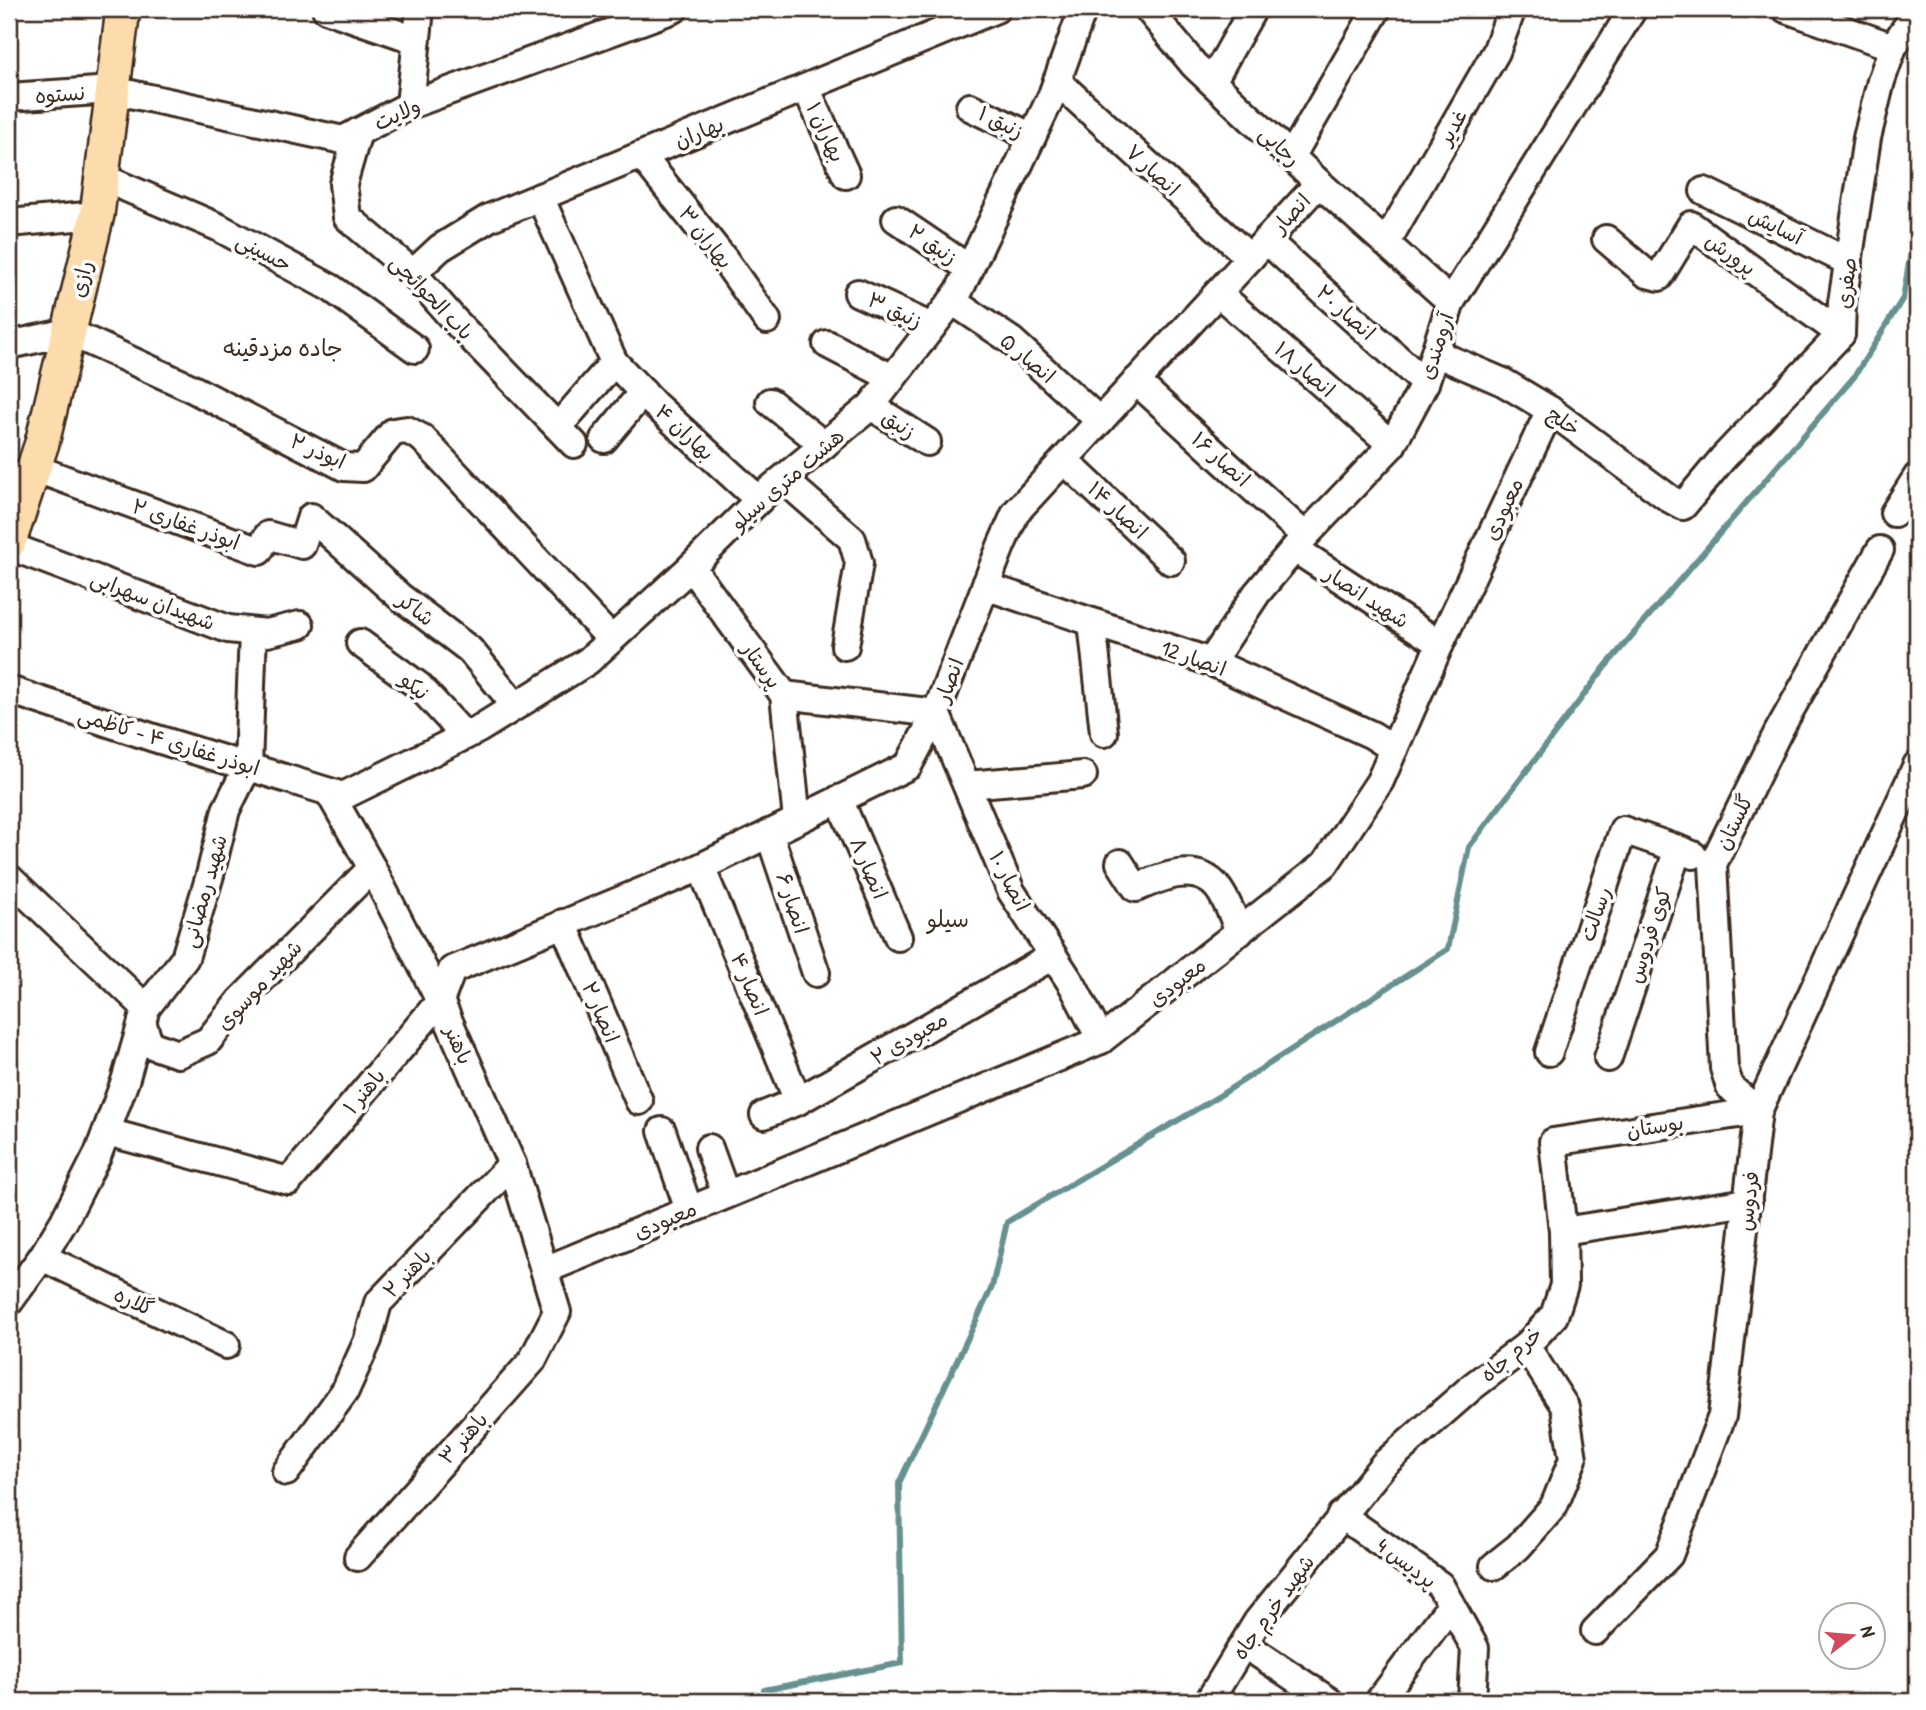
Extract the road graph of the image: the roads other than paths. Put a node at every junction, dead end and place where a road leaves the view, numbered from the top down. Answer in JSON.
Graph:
{"nodes":[{"id":1,"x":123,"y":9,"type":"edge"},
{"id":2,"x":326,"y":9,"type":"edge"},
{"id":3,"x":419,"y":9,"type":"edge"},
{"id":4,"x":674,"y":9,"type":"edge"},
{"id":5,"x":996,"y":9,"type":"edge"},
{"id":6,"x":1083,"y":9,"type":"edge"},
{"id":7,"x":1148,"y":9,"type":"edge"},
{"id":8,"x":1253,"y":9,"type":"edge"},
{"id":9,"x":1377,"y":9,"type":"edge"},
{"id":10,"x":1512,"y":9,"type":"edge"},
{"id":11,"x":1633,"y":9,"type":"edge"},
{"id":12,"x":1786,"y":9,"type":"edge"},
{"id":13,"x":1917,"y":11,"type":"edge"},
{"id":14,"x":416,"y":40,"type":"junction"},
{"id":15,"x":1893,"y":47,"type":"junction"},
{"id":16,"x":1057,"y":81,"type":"junction"},
{"id":17,"x":1212,"y":82,"type":"junction"},
{"id":18,"x":806,"y":88,"type":"junction"},
{"id":19,"x":112,"y":90,"type":"junction"},
{"id":20,"x":9,"y":97,"type":"edge"},
{"id":21,"x":410,"y":105,"type":"junction"},
{"id":22,"x":970,"y":107,"type":"dead end"},
{"id":23,"x":358,"y":132,"type":"junction"},
{"id":24,"x":1032,"y":137,"type":"junction"},
{"id":25,"x":642,"y":156,"type":"junction"},
{"id":26,"x":1291,"y":156,"type":"junction"},
{"id":27,"x":846,"y":175,"type":"dead end"},
{"id":28,"x":101,"y":177,"type":"junction"},
{"id":29,"x":1319,"y":183,"type":"junction"},
{"id":30,"x":1704,"y":191,"type":"dead end"},
{"id":31,"x":540,"y":197,"type":"junction"},
{"id":32,"x":97,"y":215,"type":"junction"},
{"id":33,"x":896,"y":219,"type":"dead end"},
{"id":34,"x":9,"y":223,"type":"edge"},
{"id":35,"x":1606,"y":239,"type":"dead end"},
{"id":36,"x":1386,"y":243,"type":"junction"},
{"id":37,"x":1258,"y":249,"type":"junction"},
{"id":38,"x":1849,"y":262,"type":"junction"},
{"id":39,"x":970,"y":269,"type":"junction"},
{"id":40,"x":413,"y":273,"type":"junction"},
{"id":41,"x":858,"y":293,"type":"dead end"},
{"id":42,"x":1218,"y":293,"type":"junction"},
{"id":43,"x":952,"y":301,"type":"junction"},
{"id":44,"x":1451,"y":302,"type":"junction"},
{"id":45,"x":767,"y":320,"type":"dead end"},
{"id":46,"x":932,"y":327,"type":"junction"},
{"id":47,"x":69,"y":332,"type":"junction"},
{"id":48,"x":1841,"y":334,"type":"junction"},
{"id":49,"x":827,"y":344,"type":"dead end"},
{"id":50,"x":9,"y":345,"type":"edge"},
{"id":51,"x":415,"y":349,"type":"dead end"},
{"id":52,"x":1435,"y":353,"type":"junction"},
{"id":53,"x":614,"y":362,"type":"junction"},
{"id":54,"x":892,"y":378,"type":"junction"},
{"id":55,"x":1136,"y":382,"type":"junction"},
{"id":56,"x":1425,"y":383,"type":"junction"},
{"id":57,"x":643,"y":392,"type":"junction"},
{"id":58,"x":770,"y":402,"type":"dead end"},
{"id":59,"x":871,"y":406,"type":"junction"},
{"id":60,"x":1550,"y":410,"type":"junction"},
{"id":61,"x":1100,"y":421,"type":"junction"},
{"id":62,"x":604,"y":439,"type":"dead end"},
{"id":63,"x":927,"y":442,"type":"dead end"},
{"id":64,"x":824,"y":445,"type":"junction"},
{"id":65,"x":1392,"y":445,"type":"junction"},
{"id":66,"x":1064,"y":460,"type":"junction"},
{"id":67,"x":21,"y":475,"type":"edge"},
{"id":68,"x":1917,"y":477,"type":"edge"},
{"id":69,"x":783,"y":479,"type":"junction"},
{"id":70,"x":759,"y":500,"type":"junction"},
{"id":71,"x":1683,"y":506,"type":"joint"},
{"id":72,"x":1894,"y":513,"type":"dead end"},
{"id":73,"x":311,"y":517,"type":"joint"},
{"id":74,"x":1300,"y":543,"type":"junction"},
{"id":75,"x":9,"y":544,"type":"edge"},
{"id":76,"x":1880,"y":550,"type":"dead end"},
{"id":77,"x":1171,"y":561,"type":"dead end"},
{"id":78,"x":691,"y":567,"type":"junction"},
{"id":79,"x":985,"y":586,"type":"junction"},
{"id":80,"x":1092,"y":622,"type":"junction"},
{"id":81,"x":300,"y":625,"type":"dead end"},
{"id":82,"x":253,"y":632,"type":"junction"},
{"id":83,"x":611,"y":639,"type":"junction"},
{"id":84,"x":360,"y":643,"type":"dead end"},
{"id":85,"x":1440,"y":644,"type":"junction"},
{"id":86,"x":845,"y":646,"type":"dead end"},
{"id":87,"x":1211,"y":662,"type":"junction"},
{"id":88,"x":9,"y":690,"type":"edge"},
{"id":89,"x":784,"y":695,"type":"junction"},
{"id":90,"x":516,"y":706,"type":"junction"},
{"id":91,"x":936,"y":713,"type":"junction"},
{"id":92,"x":1104,"y":733,"type":"dead end"},
{"id":93,"x":465,"y":736,"type":"junction"},
{"id":94,"x":1394,"y":749,"type":"junction"},
{"id":95,"x":1917,"y":765,"type":"edge"},
{"id":96,"x":248,"y":766,"type":"junction"},
{"id":97,"x":1083,"y":775,"type":"dead end"},
{"id":98,"x":967,"y":785,"type":"junction"},
{"id":99,"x":329,"y":792,"type":"junction"},
{"id":100,"x":839,"y":799,"type":"junction"},
{"id":101,"x":797,"y":820,"type":"junction"},
{"id":102,"x":769,"y":833,"type":"junction"},
{"id":103,"x":1678,"y":849,"type":"junction"},
{"id":104,"x":1120,"y":863,"type":"dead end"},
{"id":105,"x":1713,"y":864,"type":"junction"},
{"id":106,"x":372,"y":867,"type":"junction"},
{"id":107,"x":701,"y":867,"type":"junction"},
{"id":108,"x":9,"y":878,"type":"edge"},
{"id":109,"x":563,"y":923,"type":"junction"},
{"id":110,"x":1240,"y":932,"type":"junction"},
{"id":111,"x":898,"y":937,"type":"dead end"},
{"id":112,"x":1053,"y":956,"type":"junction"},
{"id":113,"x":816,"y":973,"type":"dead end"},
{"id":114,"x":440,"y":1001,"type":"junction"},
{"id":115,"x":144,"y":1014,"type":"junction"},
{"id":116,"x":1101,"y":1040,"type":"junction"},
{"id":117,"x":1549,"y":1052,"type":"dead end"},
{"id":118,"x":1608,"y":1058,"type":"dead end"},
{"id":119,"x":639,"y":1101,"type":"dead end"},
{"id":120,"x":799,"y":1101,"type":"junction"},
{"id":121,"x":1758,"y":1111,"type":"junction"},
{"id":122,"x":764,"y":1115,"type":"dead end"},
{"id":123,"x":662,"y":1131,"type":"dead end"},
{"id":124,"x":107,"y":1132,"type":"junction"},
{"id":125,"x":1553,"y":1142,"type":"joint"},
{"id":126,"x":709,"y":1148,"type":"dead end"},
{"id":127,"x":512,"y":1164,"type":"junction"},
{"id":128,"x":726,"y":1195,"type":"junction"},
{"id":129,"x":1748,"y":1202,"type":"junction"},
{"id":130,"x":689,"y":1210,"type":"junction"},
{"id":131,"x":1563,"y":1231,"type":"junction"},
{"id":132,"x":42,"y":1257,"type":"junction"},
{"id":133,"x":545,"y":1270,"type":"junction"},
{"id":134,"x":9,"y":1302,"type":"edge"},
{"id":135,"x":557,"y":1312,"type":"joint"},
{"id":136,"x":226,"y":1345,"type":"dead end"},
{"id":137,"x":1526,"y":1346,"type":"junction"},
{"id":138,"x":286,"y":1472,"type":"dead end"},
{"id":139,"x":1341,"y":1515,"type":"junction"},
{"id":140,"x":358,"y":1557,"type":"dead end"},
{"id":141,"x":1494,"y":1566,"type":"dead end"},
{"id":142,"x":1451,"y":1605,"type":"junction"},
{"id":143,"x":1595,"y":1631,"type":"dead end"},
{"id":144,"x":1244,"y":1644,"type":"junction"},
{"id":145,"x":1209,"y":1701,"type":"edge"},
{"id":146,"x":1329,"y":1701,"type":"edge"},
{"id":147,"x":1380,"y":1701,"type":"edge"},
{"id":148,"x":1472,"y":1701,"type":"edge"}],
"edges":[{"from":1,"to":19,"type":"main road","name":"رازی"},
{"from":2,"to":14,"type":"street"},
{"from":3,"to":14,"type":"street"},
{"from":4,"to":21,"type":"street","name":"ولایت"},
{"from":5,"to":18,"type":"street","name":"بهاران"},
{"from":6,"to":16,"type":"street","name":"هشت متری سیلو"},
{"from":7,"to":17,"type":"street","name":"رجایی"},
{"from":8,"to":17,"type":"street"},
{"from":9,"to":26,"type":"street"},
{"from":10,"to":36,"type":"street","name":"غدیر"},
{"from":11,"to":44,"type":"street","name":"آرومندی"},
{"from":12,"to":15,"type":"street"},
{"from":13,"to":15,"type":"street","name":"صفری"},
{"from":14,"to":21,"type":"street"},
{"from":15,"to":38,"type":"street","name":"صفری"},
{"from":16,"to":24,"type":"street","name":"هشت متری سیلو"},
{"from":16,"to":37,"type":"street","name":"انصار ۷"},
{"from":17,"to":26,"type":"street","name":"رجایی"},
{"from":18,"to":25,"type":"street","name":"بهاران"},
{"from":18,"to":27,"type":"street","name":"۱ بهاران"},
{"from":19,"to":20,"type":"street","name":"نستوه"},
{"from":19,"to":23,"type":"street","name":"ولایت"},
{"from":19,"to":28,"type":"main road","name":"رازی"},
{"from":21,"to":23,"type":"street","name":"ولایت"},
{"from":22,"to":24,"type":"street","name":"زنبق ۱"},
{"from":23,"to":40,"type":"street","name":"باب الحوائجی"},
{"from":24,"to":39,"type":"street","name":"هشت متری سیلو"},
{"from":25,"to":31,"type":"street","name":"بهاران"},
{"from":25,"to":45,"type":"street","name":"بهاران ۳"},
{"from":26,"to":29,"type":"street","name":"رجایی"},
{"from":28,"to":32,"type":"main road","name":"رازی"},
{"from":28,"to":51,"type":"street","name":"حسینی"},
{"from":29,"to":36,"type":"street","name":"رجایی"},
{"from":29,"to":37,"type":"street","name":"انصار"},
{"from":30,"to":38,"type":"street","name":"آسایش"},
{"from":31,"to":40,"type":"street","name":"بهاران"},
{"from":31,"to":53,"type":"street","name":"بهاران ۴"},
{"from":32,"to":34,"type":"street"},
{"from":32,"to":47,"type":"main road","name":"رازی"},
{"from":33,"to":39,"type":"street","name":"زنبق ۲"},
{"from":35,"to":48,"type":"street","name":"پرورش"},
{"from":36,"to":44,"type":"street","name":"رجایی"},
{"from":37,"to":42,"type":"street","name":"انصار"},
{"from":37,"to":56,"type":"street","name":"انصار ۲۰"},
{"from":38,"to":48,"type":"street","name":"صفری"},
{"from":39,"to":43,"type":"street","name":"هشت متری سیلو"},
{"from":40,"to":53,"type":"street","name":"باب الحوائجی"},
{"from":41,"to":46,"type":"street","name":"زنبق ۳"},
{"from":42,"to":55,"type":"street","name":"انصار"},
{"from":42,"to":65,"type":"street","name":"انصار ۱۸"},
{"from":43,"to":46,"type":"street","name":"هشت متری سیلو"},
{"from":43,"to":61,"type":"street","name":"انصار ۵"},
{"from":44,"to":52,"type":"street","name":"آرومندی"},
{"from":46,"to":54,"type":"street","name":"هشت متری سیلو"},
{"from":47,"to":50,"type":"street"},
{"from":47,"to":67,"type":"main road","name":"رازی"},
{"from":47,"to":83,"type":"street","name":"ابوذر ۲"},
{"from":48,"to":71,"type":"street","name":"صفری"},
{"from":49,"to":54,"type":"street"},
{"from":52,"to":56,"type":"street","name":"آرومندی"},
{"from":52,"to":60,"type":"street","name":"خلج"},
{"from":53,"to":57,"type":"street","name":"بهاران ۴"},
{"from":54,"to":59,"type":"street","name":"هشت متری سیلو"},
{"from":55,"to":61,"type":"street","name":"انصار"},
{"from":55,"to":74,"type":"street","name":"انصار ۱۶"},
{"from":56,"to":65,"type":"street","name":"آرومندی"},
{"from":57,"to":62,"type":"street"},
{"from":57,"to":70,"type":"street","name":"بهاران ۴"},
{"from":58,"to":64,"type":"street"},
{"from":59,"to":63,"type":"street","name":"زنبق"},
{"from":59,"to":64,"type":"street","name":"هشت متری سیلو"},
{"from":60,"to":71,"type":"street","name":"خلج"},
{"from":60,"to":85,"type":"street","name":"معبودی"},
{"from":61,"to":66,"type":"street","name":"انصار"},
{"from":64,"to":69,"type":"street","name":"هشت متری سیلو"},
{"from":65,"to":74,"type":"street","name":"آرومندی"},
{"from":66,"to":77,"type":"street","name":"انصار ۱۴"},
{"from":66,"to":79,"type":"street","name":"انصار"},
{"from":67,"to":73,"type":"street","name":"ابوذر غفاری ۲"},
{"from":67,"to":75,"type":"main road","name":"رازی"},
{"from":68,"to":72,"type":"street"},
{"from":69,"to":70,"type":"street","name":"هشت متری سیلو"},
{"from":69,"to":86,"type":"street"},
{"from":70,"to":78,"type":"street","name":"هشت متری سیلو"},
{"from":73,"to":90,"type":"street","name":"شاکر"},
{"from":74,"to":85,"type":"street","name":"شهید انصار"},
{"from":74,"to":87,"type":"street","name":"آرومندی"},
{"from":75,"to":82,"type":"street","name":"شهیدان سهرابی"},
{"from":76,"to":105,"type":"street","name":"گلستان"},
{"from":78,"to":83,"type":"street","name":"هشت متری سیلو"},
{"from":78,"to":89,"type":"street","name":"پرستار"},
{"from":79,"to":80,"type":"street","name":"انصار 12"},
{"from":79,"to":91,"type":"street","name":"انصار"},
{"from":80,"to":87,"type":"street","name":"انصار 12"},
{"from":80,"to":92,"type":"street"},
{"from":81,"to":82,"type":"street","name":"شهیدان سهرابی"},
{"from":82,"to":96,"type":"street"},
{"from":83,"to":90,"type":"street","name":"هشت متری سیلو"},
{"from":84,"to":93,"type":"street","name":"نیکو"},
{"from":85,"to":94,"type":"street","name":"معبودی"},
{"from":87,"to":94,"type":"street","name":"انصار 12"},
{"from":88,"to":96,"type":"street","name":"ابوذر غفاری ۴ - کاظمی"},
{"from":89,"to":91,"type":"street"},
{"from":89,"to":101,"type":"street","name":"پرستار"},
{"from":90,"to":93,"type":"street","name":"هشت متری سیلو"},
{"from":91,"to":98,"type":"street","name":"انصار ۱۰"},
{"from":91,"to":100,"type":"street","name":"انصار"},
{"from":93,"to":99,"type":"street","name":"هشت متری سیلو"},
{"from":94,"to":110,"type":"street","name":"معبودی"},
{"from":95,"to":121,"type":"street","name":"فردوس"},
{"from":96,"to":99,"type":"street","name":"ابوذر غفاری ۴ - کاظمی"},
{"from":96,"to":115,"type":"street","name":"شهید رمضانی"},
{"from":97,"to":98,"type":"street"},
{"from":98,"to":112,"type":"street","name":"انصار ۱۰"},
{"from":99,"to":106,"type":"street","name":"باهنر"},
{"from":100,"to":101,"type":"street","name":"انصار"},
{"from":100,"to":111,"type":"street","name":"انصار ۸"},
{"from":101,"to":102,"type":"street","name":"انصار"},
{"from":102,"to":107,"type":"street","name":"انصار"},
{"from":102,"to":113,"type":"street","name":"انصار ۶"},
{"from":103,"to":105,"type":"street"},
{"from":103,"to":117,"type":"street","name":"رسالت"},
{"from":103,"to":118,"type":"street","name":"کوی فردوس"},
{"from":104,"to":110,"type":"street"},
{"from":105,"to":121,"type":"street","name":"گلستان"},
{"from":106,"to":114,"type":"street","name":"باهنر"},
{"from":106,"to":115,"type":"street","name":"شهید موسوی"},
{"from":107,"to":109,"type":"street","name":"انصار"},
{"from":107,"to":120,"type":"street","name":"انصار ۴"},
{"from":108,"to":115,"type":"street"},
{"from":109,"to":114,"type":"street","name":"انصار"},
{"from":109,"to":119,"type":"street","name":"انصار ۲"},
{"from":110,"to":116,"type":"street","name":"معبودی"},
{"from":112,"to":116,"type":"street","name":"انصار ۱۰"},
{"from":112,"to":120,"type":"street","name":"معبودی ۲"},
{"from":114,"to":124,"type":"street","name":"باهنر ۱"},
{"from":114,"to":127,"type":"street","name":"باهنر"},
{"from":115,"to":124,"type":"street","name":"شهید رمضانی"},
{"from":116,"to":128,"type":"street","name":"معبودی"},
{"from":120,"to":122,"type":"street","name":"معبودی ۲"},
{"from":121,"to":125,"type":"street","name":"بوستان"},
{"from":121,"to":129,"type":"street","name":"فردوس"},
{"from":123,"to":130,"type":"street"},
{"from":124,"to":132,"type":"street","name":"شهید رمضانی"},
{"from":125,"to":131,"type":"street","name":"خرم جاه"},
{"from":126,"to":128,"type":"street"},
{"from":127,"to":133,"type":"street","name":"باهنر"},
{"from":127,"to":138,"type":"street","name":"باهنر ۲"},
{"from":128,"to":130,"type":"street","name":"معبودی"},
{"from":129,"to":131,"type":"street"},
{"from":129,"to":143,"type":"street","name":"فردوس"},
{"from":130,"to":133,"type":"street","name":"معبودی"},
{"from":131,"to":137,"type":"street","name":"خرم جاه"},
{"from":132,"to":134,"type":"street","name":"شهید رمضانی"},
{"from":132,"to":136,"type":"street","name":"گلاره"},
{"from":133,"to":135,"type":"street","name":"باهنر"},
{"from":135,"to":140,"type":"street","name":"باهنر ۳"},
{"from":137,"to":139,"type":"street","name":"خرم جاه"},
{"from":137,"to":141,"type":"street"},
{"from":139,"to":142,"type":"street","name":"پردیس 4"},
{"from":139,"to":144,"type":"street","name":"شهید خرم جاه"},
{"from":142,"to":147,"type":"street"},
{"from":142,"to":148,"type":"street","name":"پردیس 4"},
{"from":144,"to":145,"type":"street","name":"شهید خرم جاه"},
{"from":144,"to":146,"type":"street"}]}
